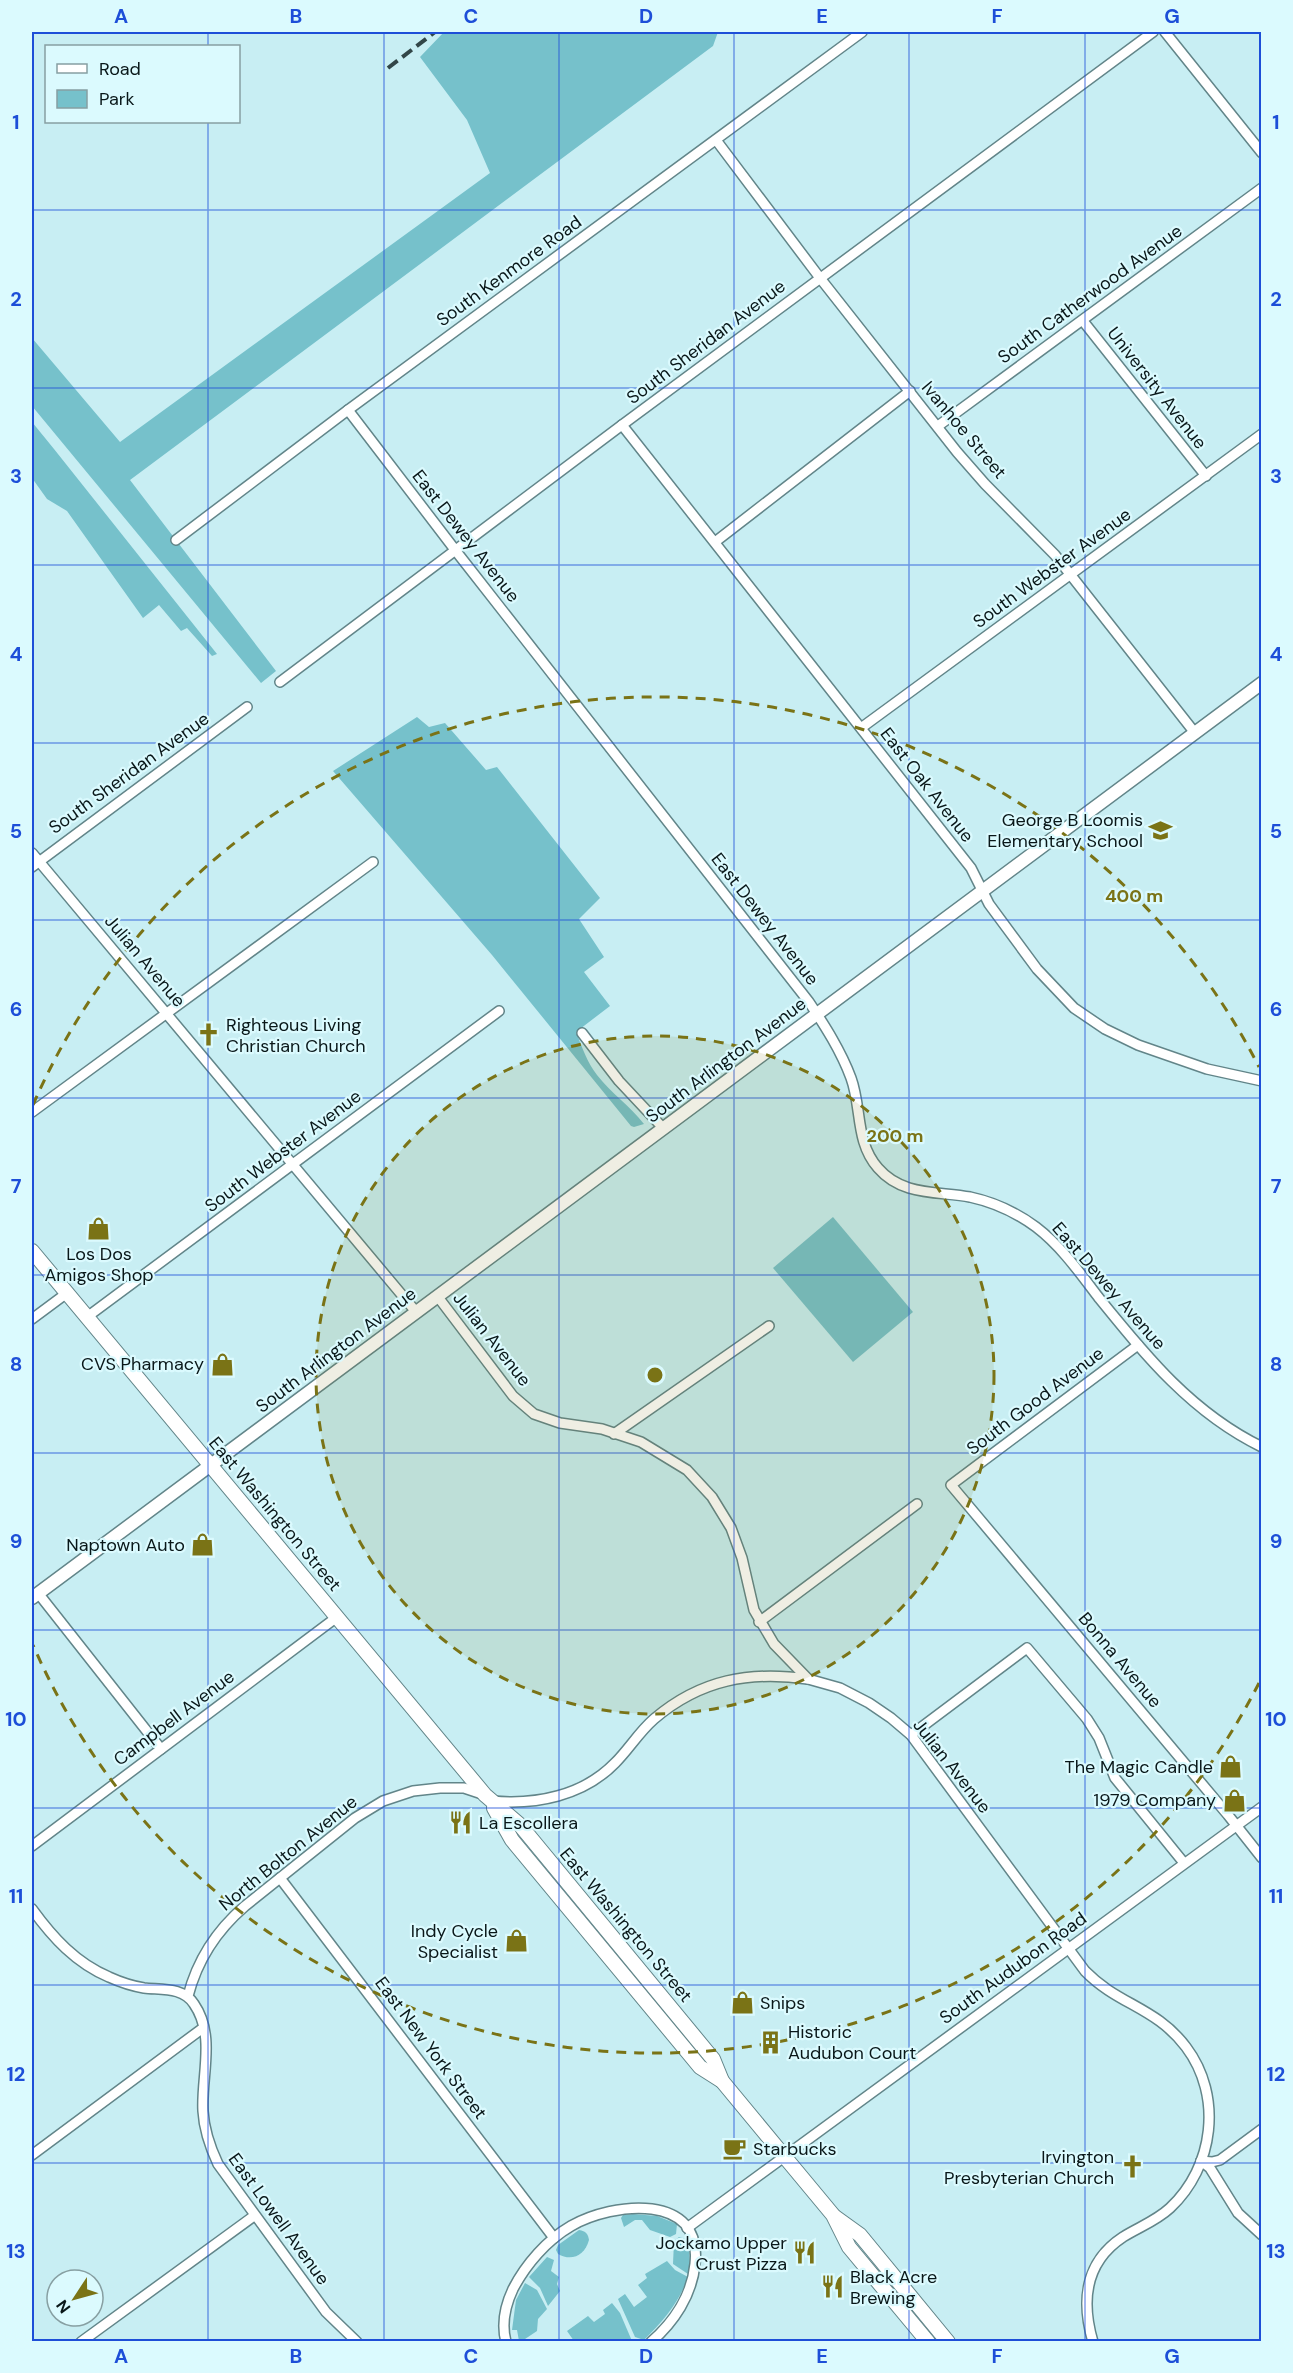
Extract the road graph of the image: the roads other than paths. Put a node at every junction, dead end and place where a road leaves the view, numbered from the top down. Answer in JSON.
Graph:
{"nodes":[{"id":1,"x":862,"y":32,"type":"edge"},
{"id":2,"x":1153,"y":32,"type":"edge"},
{"id":3,"x":1165,"y":32,"type":"edge"},
{"id":4,"x":716,"y":140,"type":"junction"},
{"id":5,"x":1262,"y":153,"type":"edge"},
{"id":6,"x":1262,"y":188,"type":"edge"},
{"id":7,"x":820,"y":278,"type":"junction"},
{"id":8,"x":1083,"y":321,"type":"junction"},
{"id":9,"x":910,"y":391,"type":"junction"},
{"id":10,"x":348,"y":410,"type":"junction"},
{"id":11,"x":622,"y":425,"type":"junction"},
{"id":12,"x":938,"y":426,"type":"junction"},
{"id":13,"x":1262,"y":434,"type":"edge"},
{"id":14,"x":1206,"y":476,"type":"junction"},
{"id":15,"x":176,"y":540,"type":"dead end"},
{"id":16,"x":715,"y":542,"type":"junction"},
{"id":17,"x":455,"y":551,"type":"junction"},
{"id":18,"x":1071,"y":575,"type":"junction"},
{"id":19,"x":280,"y":682,"type":"dead end"},
{"id":20,"x":1262,"y":683,"type":"edge"},
{"id":21,"x":247,"y":707,"type":"dead end"},
{"id":22,"x":861,"y":728,"type":"junction"},
{"id":23,"x":1195,"y":733,"type":"junction"},
{"id":24,"x":32,"y":852,"type":"edge"},
{"id":25,"x":373,"y":862,"type":"dead end"},
{"id":26,"x":35,"y":864,"type":"edge"},
{"id":27,"x":983,"y":891,"type":"junction"},
{"id":28,"x":499,"y":1011,"type":"dead end"},
{"id":29,"x":166,"y":1012,"type":"junction"},
{"id":30,"x":817,"y":1014,"type":"junction"},
{"id":31,"x":582,"y":1033,"type":"dead end"},
{"id":32,"x":1262,"y":1081,"type":"edge"},
{"id":33,"x":32,"y":1112,"type":"edge"},
{"id":34,"x":664,"y":1129,"type":"junction"},
{"id":35,"x":292,"y":1164,"type":"junction"},
{"id":36,"x":32,"y":1251,"type":"edge"},
{"id":37,"x":67,"y":1293,"type":"junction"},
{"id":38,"x":438,"y":1297,"type":"junction"},
{"id":39,"x":417,"y":1313,"type":"junction"},
{"id":40,"x":87,"y":1317,"type":"junction"},
{"id":41,"x":32,"y":1319,"type":"edge"},
{"id":42,"x":769,"y":1326,"type":"dead end"},
{"id":43,"x":1138,"y":1345,"type":"junction"},
{"id":44,"x":614,"y":1434,"type":"junction"},
{"id":45,"x":1262,"y":1447,"type":"edge"},
{"id":46,"x":211,"y":1465,"type":"junction"},
{"id":47,"x":951,"y":1485,"type":"joint"},
{"id":48,"x":917,"y":1504,"type":"dead end"},
{"id":49,"x":35,"y":1595,"type":"edge"},
{"id":50,"x":337,"y":1617,"type":"junction"},
{"id":51,"x":759,"y":1622,"type":"junction"},
{"id":52,"x":808,"y":1679,"type":"junction"},
{"id":53,"x":911,"y":1735,"type":"junction"},
{"id":54,"x":161,"y":1749,"type":"junction"},
{"id":55,"x":487,"y":1798,"type":"junction"},
{"id":56,"x":1262,"y":1807,"type":"edge"},
{"id":57,"x":1235,"y":1826,"type":"junction"},
{"id":58,"x":32,"y":1846,"type":"edge"},
{"id":59,"x":1262,"y":1858,"type":"edge"},
{"id":60,"x":1184,"y":1863,"type":"junction"},
{"id":61,"x":280,"y":1878,"type":"junction"},
{"id":62,"x":32,"y":1909,"type":"edge"},
{"id":63,"x":1068,"y":1948,"type":"junction"},
{"id":64,"x":188,"y":1996,"type":"junction"},
{"id":65,"x":203,"y":2028,"type":"junction"},
{"id":66,"x":1262,"y":2129,"type":"edge"},
{"id":67,"x":32,"y":2155,"type":"edge"},
{"id":68,"x":784,"y":2156,"type":"junction"},
{"id":69,"x":1201,"y":2161,"type":"junction"},
{"id":70,"x":254,"y":2216,"type":"junction"},
{"id":71,"x":833,"y":2216,"type":"junction"},
{"id":72,"x":687,"y":2228,"type":"junction"},
{"id":73,"x":1262,"y":2235,"type":"edge"},
{"id":74,"x":554,"y":2238,"type":"junction"},
{"id":75,"x":81,"y":2342,"type":"edge"},
{"id":76,"x":357,"y":2342,"type":"edge"},
{"id":77,"x":506,"y":2342,"type":"edge"},
{"id":78,"x":651,"y":2342,"type":"edge"},
{"id":79,"x":928,"y":2342,"type":"edge"},
{"id":80,"x":948,"y":2342,"type":"edge"},
{"id":81,"x":1093,"y":2342,"type":"edge"}],
"edges":[{"from":1,"to":4,"type":"street","name":"South Kenmore Road"},
{"from":2,"to":7,"type":"street","name":"South Sheridan Avenue"},
{"from":3,"to":5,"type":"street"},
{"from":4,"to":7,"type":"street","name":"Ivanhoe Street"},
{"from":4,"to":10,"type":"street","name":"South Kenmore Road"},
{"from":6,"to":8,"type":"street","name":"South Catherwood Avenue"},
{"from":7,"to":9,"type":"street","name":"Ivanhoe Street"},
{"from":7,"to":11,"type":"street","name":"South Sheridan Avenue"},
{"from":8,"to":12,"type":"street","name":"South Catherwood Avenue"},
{"from":8,"to":14,"type":"street","name":"University Avenue"},
{"from":9,"to":12,"type":"street","name":"Ivanhoe Street"},
{"from":9,"to":16,"type":"street"},
{"from":10,"to":15,"type":"street","name":"South Kenmore Road"},
{"from":10,"to":17,"type":"street","name":"East Dewey Avenue"},
{"from":11,"to":16,"type":"street","name":"East Oak Avenue"},
{"from":11,"to":17,"type":"street","name":"South Sheridan Avenue"},
{"from":12,"to":18,"type":"street","name":"Ivanhoe Street"},
{"from":13,"to":14,"type":"street","name":"South Webster Avenue"},
{"from":14,"to":18,"type":"street","name":"South Webster Avenue"},
{"from":16,"to":22,"type":"street","name":"East Oak Avenue"},
{"from":17,"to":19,"type":"street","name":"South Sheridan Avenue"},
{"from":17,"to":30,"type":"street","name":"East Dewey Avenue"},
{"from":18,"to":22,"type":"street","name":"South Webster Avenue"},
{"from":18,"to":23,"type":"street","name":"Ivanhoe Street"},
{"from":20,"to":23,"type":"main road","name":"South Arlington Avenue"},
{"from":21,"to":26,"type":"street","name":"South Sheridan Avenue"},
{"from":22,"to":27,"type":"street","name":"East Oak Avenue"},
{"from":23,"to":27,"type":"main road","name":"South Arlington Avenue"},
{"from":24,"to":26,"type":"street","name":"Julian Avenue"},
{"from":25,"to":29,"type":"street"},
{"from":26,"to":29,"type":"street","name":"Julian Avenue"},
{"from":27,"to":30,"type":"main road","name":"South Arlington Avenue"},
{"from":27,"to":32,"type":"street","name":"East Oak Avenue"},
{"from":28,"to":35,"type":"street","name":"South Webster Avenue"},
{"from":29,"to":33,"type":"street"},
{"from":29,"to":35,"type":"street","name":"Julian Avenue"},
{"from":30,"to":34,"type":"main road","name":"South Arlington Avenue"},
{"from":30,"to":43,"type":"street","name":"East Dewey Avenue"},
{"from":31,"to":34,"type":"street"},
{"from":34,"to":38,"type":"main road","name":"South Arlington Avenue"},
{"from":35,"to":39,"type":"street","name":"Julian Avenue"},
{"from":35,"to":40,"type":"street","name":"South Webster Avenue"},
{"from":36,"to":37,"type":"main road","name":"East Washington Street"},
{"from":37,"to":40,"type":"main road","name":"East Washington Street"},
{"from":37,"to":41,"type":"street"},
{"from":38,"to":39,"type":"main road","name":"South Arlington Avenue"},
{"from":38,"to":44,"type":"street","name":"Julian Avenue"},
{"from":39,"to":46,"type":"main road","name":"South Arlington Avenue"},
{"from":40,"to":46,"type":"main road","name":"East Washington Street"},
{"from":42,"to":44,"type":"street"},
{"from":43,"to":45,"type":"street","name":"East Dewey Avenue"},
{"from":43,"to":47,"type":"street","name":"South Good Avenue"},
{"from":44,"to":51,"type":"street","name":"Julian Avenue"},
{"from":46,"to":49,"type":"main road","name":"South Arlington Avenue"},
{"from":46,"to":50,"type":"main road","name":"East Washington Street"},
{"from":47,"to":57,"type":"street","name":"Bonna Avenue"},
{"from":48,"to":51,"type":"street"},
{"from":49,"to":54,"type":"street"},
{"from":50,"to":54,"type":"street","name":"Campbell Avenue"},
{"from":50,"to":55,"type":"main road","name":"East Washington Street"},
{"from":51,"to":52,"type":"street","name":"Julian Avenue"},
{"from":52,"to":53,"type":"street","name":"Julian Avenue"},
{"from":52,"to":55,"type":"street","name":"North Bolton Avenue"},
{"from":53,"to":60,"type":"street"},
{"from":53,"to":63,"type":"street","name":"Julian Avenue"},
{"from":54,"to":58,"type":"street","name":"Campbell Avenue"},
{"from":55,"to":61,"type":"street","name":"North Bolton Avenue"},
{"from":55,"to":68,"type":"main road","name":"East Washington Street"},
{"from":56,"to":57,"type":"street","name":"South Audubon Road"},
{"from":57,"to":59,"type":"street","name":"Bonna Avenue"},
{"from":57,"to":60,"type":"street","name":"South Audubon Road"},
{"from":60,"to":63,"type":"street","name":"South Audubon Road"},
{"from":61,"to":64,"type":"street","name":"North Bolton Avenue"},
{"from":61,"to":74,"type":"street","name":"East New York Street"},
{"from":62,"to":64,"type":"street"},
{"from":63,"to":68,"type":"street","name":"South Audubon Road"},
{"from":63,"to":69,"type":"street","name":"Julian Avenue"},
{"from":64,"to":65,"type":"street","name":"East Lowell Avenue"},
{"from":65,"to":67,"type":"street"},
{"from":65,"to":70,"type":"street","name":"East Lowell Avenue"},
{"from":66,"to":69,"type":"street"},
{"from":68,"to":71,"type":"main road","name":"East Washington Street"},
{"from":68,"to":72,"type":"street","name":"South Audubon Road"},
{"from":69,"to":73,"type":"street"},
{"from":69,"to":81,"type":"street","name":"Julian Avenue"},
{"from":70,"to":75,"type":"street"},
{"from":70,"to":76,"type":"street","name":"East Lowell Avenue"},
{"from":71,"to":79,"type":"main road","name":"East Washington Street"},
{"from":71,"to":80,"type":"main road","name":"East Washington Street"},
{"from":72,"to":74,"type":"street"},
{"from":72,"to":78,"type":"street"},
{"from":74,"to":77,"type":"street"}]}
